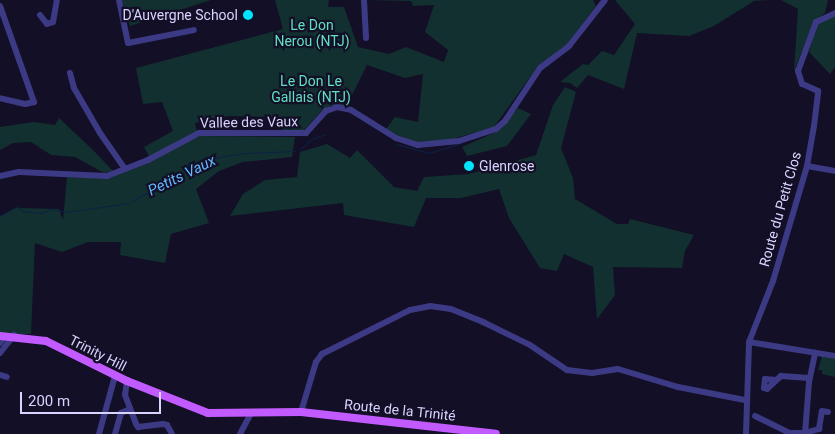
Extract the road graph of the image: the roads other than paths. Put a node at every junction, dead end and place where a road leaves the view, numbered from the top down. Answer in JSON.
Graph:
{"nodes":[{"id":1,"x":57,"y":0,"type":"edge"},
{"id":2,"x":119,"y":0,"type":"edge"},
{"id":3,"x":364,"y":0,"type":"edge"},
{"id":4,"x":605,"y":0,"type":"edge"},
{"id":5,"x":0,"y":6,"type":"edge"},
{"id":6,"x":835,"y":13,"type":"edge"},
{"id":7,"x":40,"y":15,"type":"dead end"},
{"id":8,"x":194,"y":30,"type":"dead end"},
{"id":9,"x":366,"y":38,"type":"dead end"},
{"id":10,"x":70,"y":73,"type":"dead end"},
{"id":11,"x":0,"y":98,"type":"edge"},
{"id":12,"x":807,"y":166,"type":"junction"},
{"id":13,"x":126,"y":169,"type":"junction"},
{"id":14,"x":835,"y":171,"type":"edge"},
{"id":15,"x":0,"y":176,"type":"edge"},
{"id":16,"x":14,"y":335,"type":"junction"},
{"id":17,"x":3,"y":336,"type":"edge"},
{"id":18,"x":749,"y":342,"type":"junction"},
{"id":19,"x":0,"y":343,"type":"edge"},
{"id":20,"x":0,"y":353,"type":"edge"},
{"id":21,"x":815,"y":353,"type":"junction"},
{"id":22,"x":835,"y":356,"type":"edge"},
{"id":23,"x":0,"y":375,"type":"edge"},
{"id":24,"x":115,"y":376,"type":"junction"},
{"id":25,"x":8,"y":377,"type":"dead end"},
{"id":26,"x":809,"y":378,"type":"junction"},
{"id":27,"x":776,"y":380,"type":"dead end"},
{"id":28,"x":127,"y":381,"type":"junction"},
{"id":29,"x":745,"y":400,"type":"junction"},
{"id":30,"x":130,"y":409,"type":"junction"},
{"id":31,"x":301,"y":412,"type":"junction"},
{"id":32,"x":828,"y":412,"type":"dead end"},
{"id":33,"x":251,"y":413,"type":"junction"},
{"id":34,"x":755,"y":416,"type":"dead end"},
{"id":35,"x":99,"y":434,"type":"edge"},
{"id":36,"x":115,"y":434,"type":"edge"},
{"id":37,"x":172,"y":434,"type":"edge"},
{"id":38,"x":240,"y":434,"type":"edge"},
{"id":39,"x":496,"y":434,"type":"edge"},
{"id":40,"x":746,"y":434,"type":"edge"},
{"id":41,"x":805,"y":434,"type":"edge"}],
"edges":[{"from":1,"to":7,"type":"street"},
{"from":2,"to":8,"type":"street"},
{"from":3,"to":9,"type":"street"},
{"from":4,"to":13,"type":"street","name":"Vallee des Vaux"},
{"from":5,"to":11,"type":"street"},
{"from":6,"to":12,"type":"street","name":"Route du Petit Clos"},
{"from":10,"to":13,"type":"street"},
{"from":12,"to":14,"type":"street"},
{"from":12,"to":18,"type":"street","name":"Route du Petit Clos"},
{"from":13,"to":15,"type":"street","name":"Vallee des Vaux"},
{"from":16,"to":17,"type":"main road","name":"Trinity Hill"},
{"from":16,"to":20,"type":"street"},
{"from":16,"to":24,"type":"main road","name":"Trinity Hill"},
{"from":17,"to":19,"type":"street"},
{"from":18,"to":21,"type":"street"},
{"from":18,"to":29,"type":"street","name":"Route du Petit Clos"},
{"from":21,"to":22,"type":"street"},
{"from":21,"to":26,"type":"street"},
{"from":23,"to":25,"type":"street"},
{"from":24,"to":28,"type":"main road","name":"Trinity Hill"},
{"from":24,"to":35,"type":"street"},
{"from":26,"to":27,"type":"street"},
{"from":26,"to":41,"type":"street"},
{"from":28,"to":30,"type":"street"},
{"from":28,"to":33,"type":"main road","name":"Trinity Hill"},
{"from":29,"to":31,"type":"street"},
{"from":29,"to":40,"type":"street","name":"Route du Petit Clos"},
{"from":30,"to":36,"type":"street"},
{"from":30,"to":37,"type":"street"},
{"from":31,"to":33,"type":"main road","name":"Trinity Hill"},
{"from":31,"to":39,"type":"main road","name":"Route de la Trinité"},
{"from":32,"to":41,"type":"street"},
{"from":33,"to":38,"type":"street"},
{"from":34,"to":41,"type":"street"}]}
